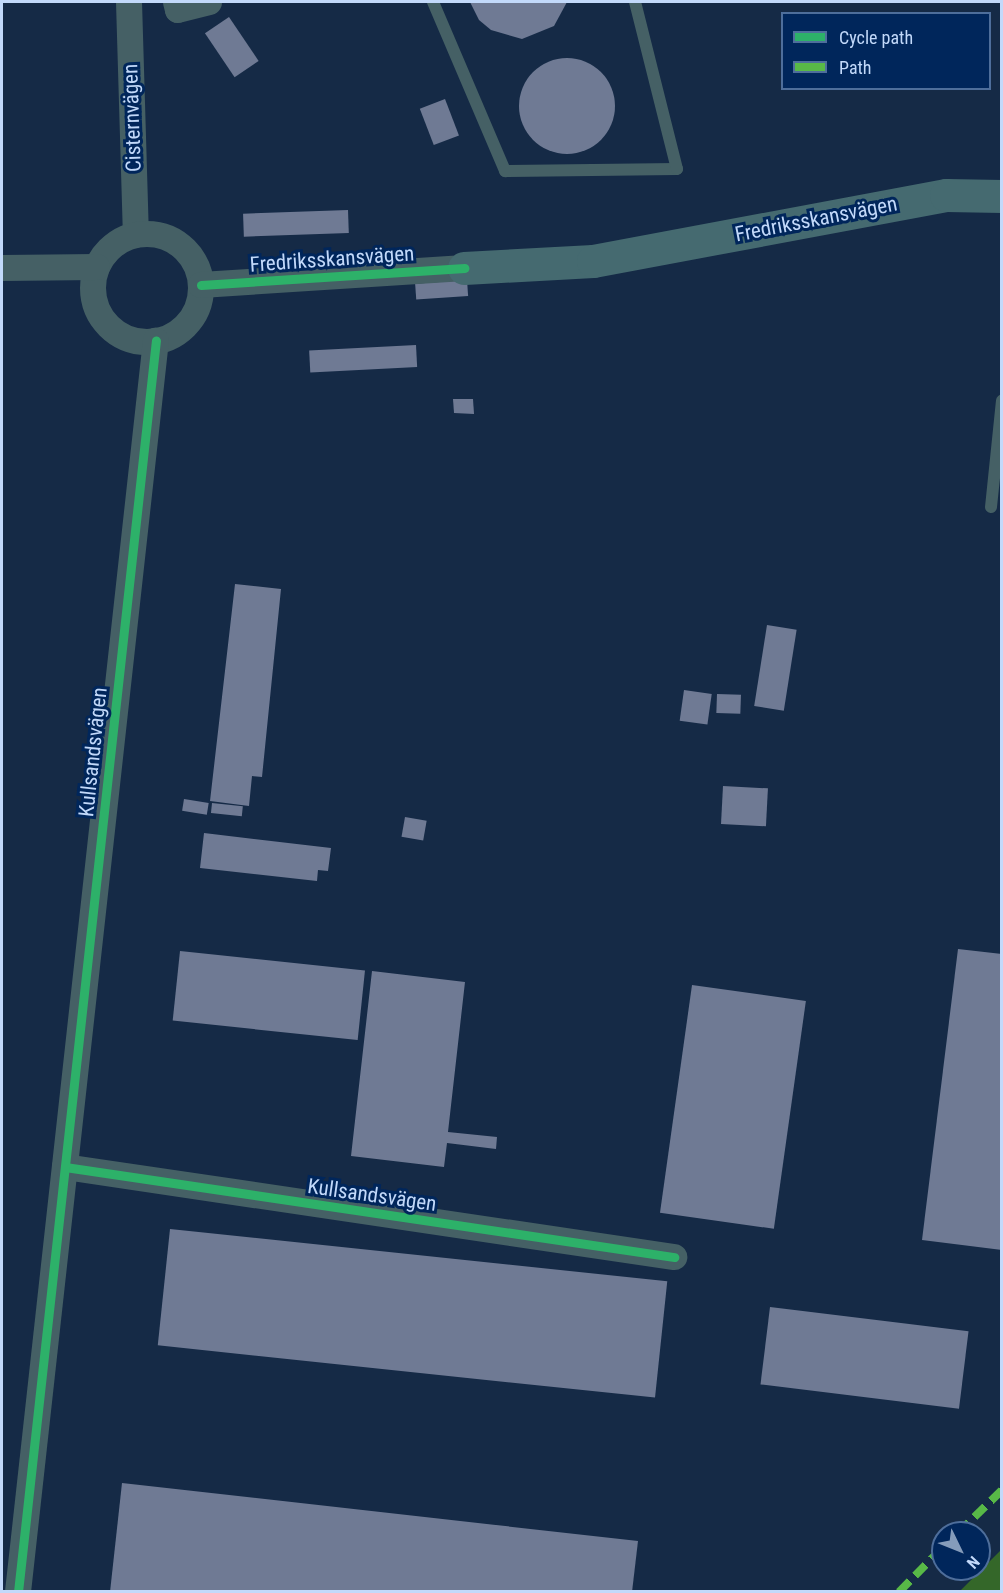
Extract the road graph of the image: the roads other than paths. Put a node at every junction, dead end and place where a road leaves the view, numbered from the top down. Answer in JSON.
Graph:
{"nodes":[{"id":1,"x":129,"y":2,"type":"edge"},
{"id":2,"x":176,"y":2,"type":"edge"},
{"id":3,"x":209,"y":2,"type":"edge"},
{"id":4,"x":432,"y":2,"type":"edge"},
{"id":5,"x":634,"y":2,"type":"edge"},
{"id":6,"x":1002,"y":196,"type":"edge"},
{"id":7,"x":136,"y":235,"type":"junction"},
{"id":8,"x":97,"y":267,"type":"junction"},
{"id":9,"x":2,"y":268,"type":"edge"},
{"id":10,"x":464,"y":268,"type":"joint"},
{"id":11,"x":201,"y":285,"type":"junction"},
{"id":12,"x":156,"y":341,"type":"junction"},
{"id":13,"x":1002,"y":401,"type":"edge"},
{"id":14,"x":991,"y":507,"type":"dead end"},
{"id":15,"x":65,"y":1167,"type":"junction"},
{"id":16,"x":674,"y":1257,"type":"dead end"},
{"id":17,"x":18,"y":1592,"type":"edge"}],
"edges":[{"from":1,"to":7,"type":"street","name":"Cisternvägen"},
{"from":2,"to":3,"type":"street"},
{"from":4,"to":5,"type":"lane"},
{"from":6,"to":10,"type":"main road","name":"Fredriksskansvägen"},
{"from":7,"to":8,"type":"street"},
{"from":7,"to":11,"type":"street"},
{"from":8,"to":9,"type":"street"},
{"from":8,"to":12,"type":"street"},
{"from":10,"to":11,"type":"street","name":"Fredriksskansvägen"},
{"from":11,"to":12,"type":"street"},
{"from":12,"to":15,"type":"street","name":"Kullsandsvägen"},
{"from":13,"to":14,"type":"lane"},
{"from":15,"to":16,"type":"street","name":"Kullsandsvägen"},
{"from":15,"to":17,"type":"street","name":"Kullsandsvägen"}]}
